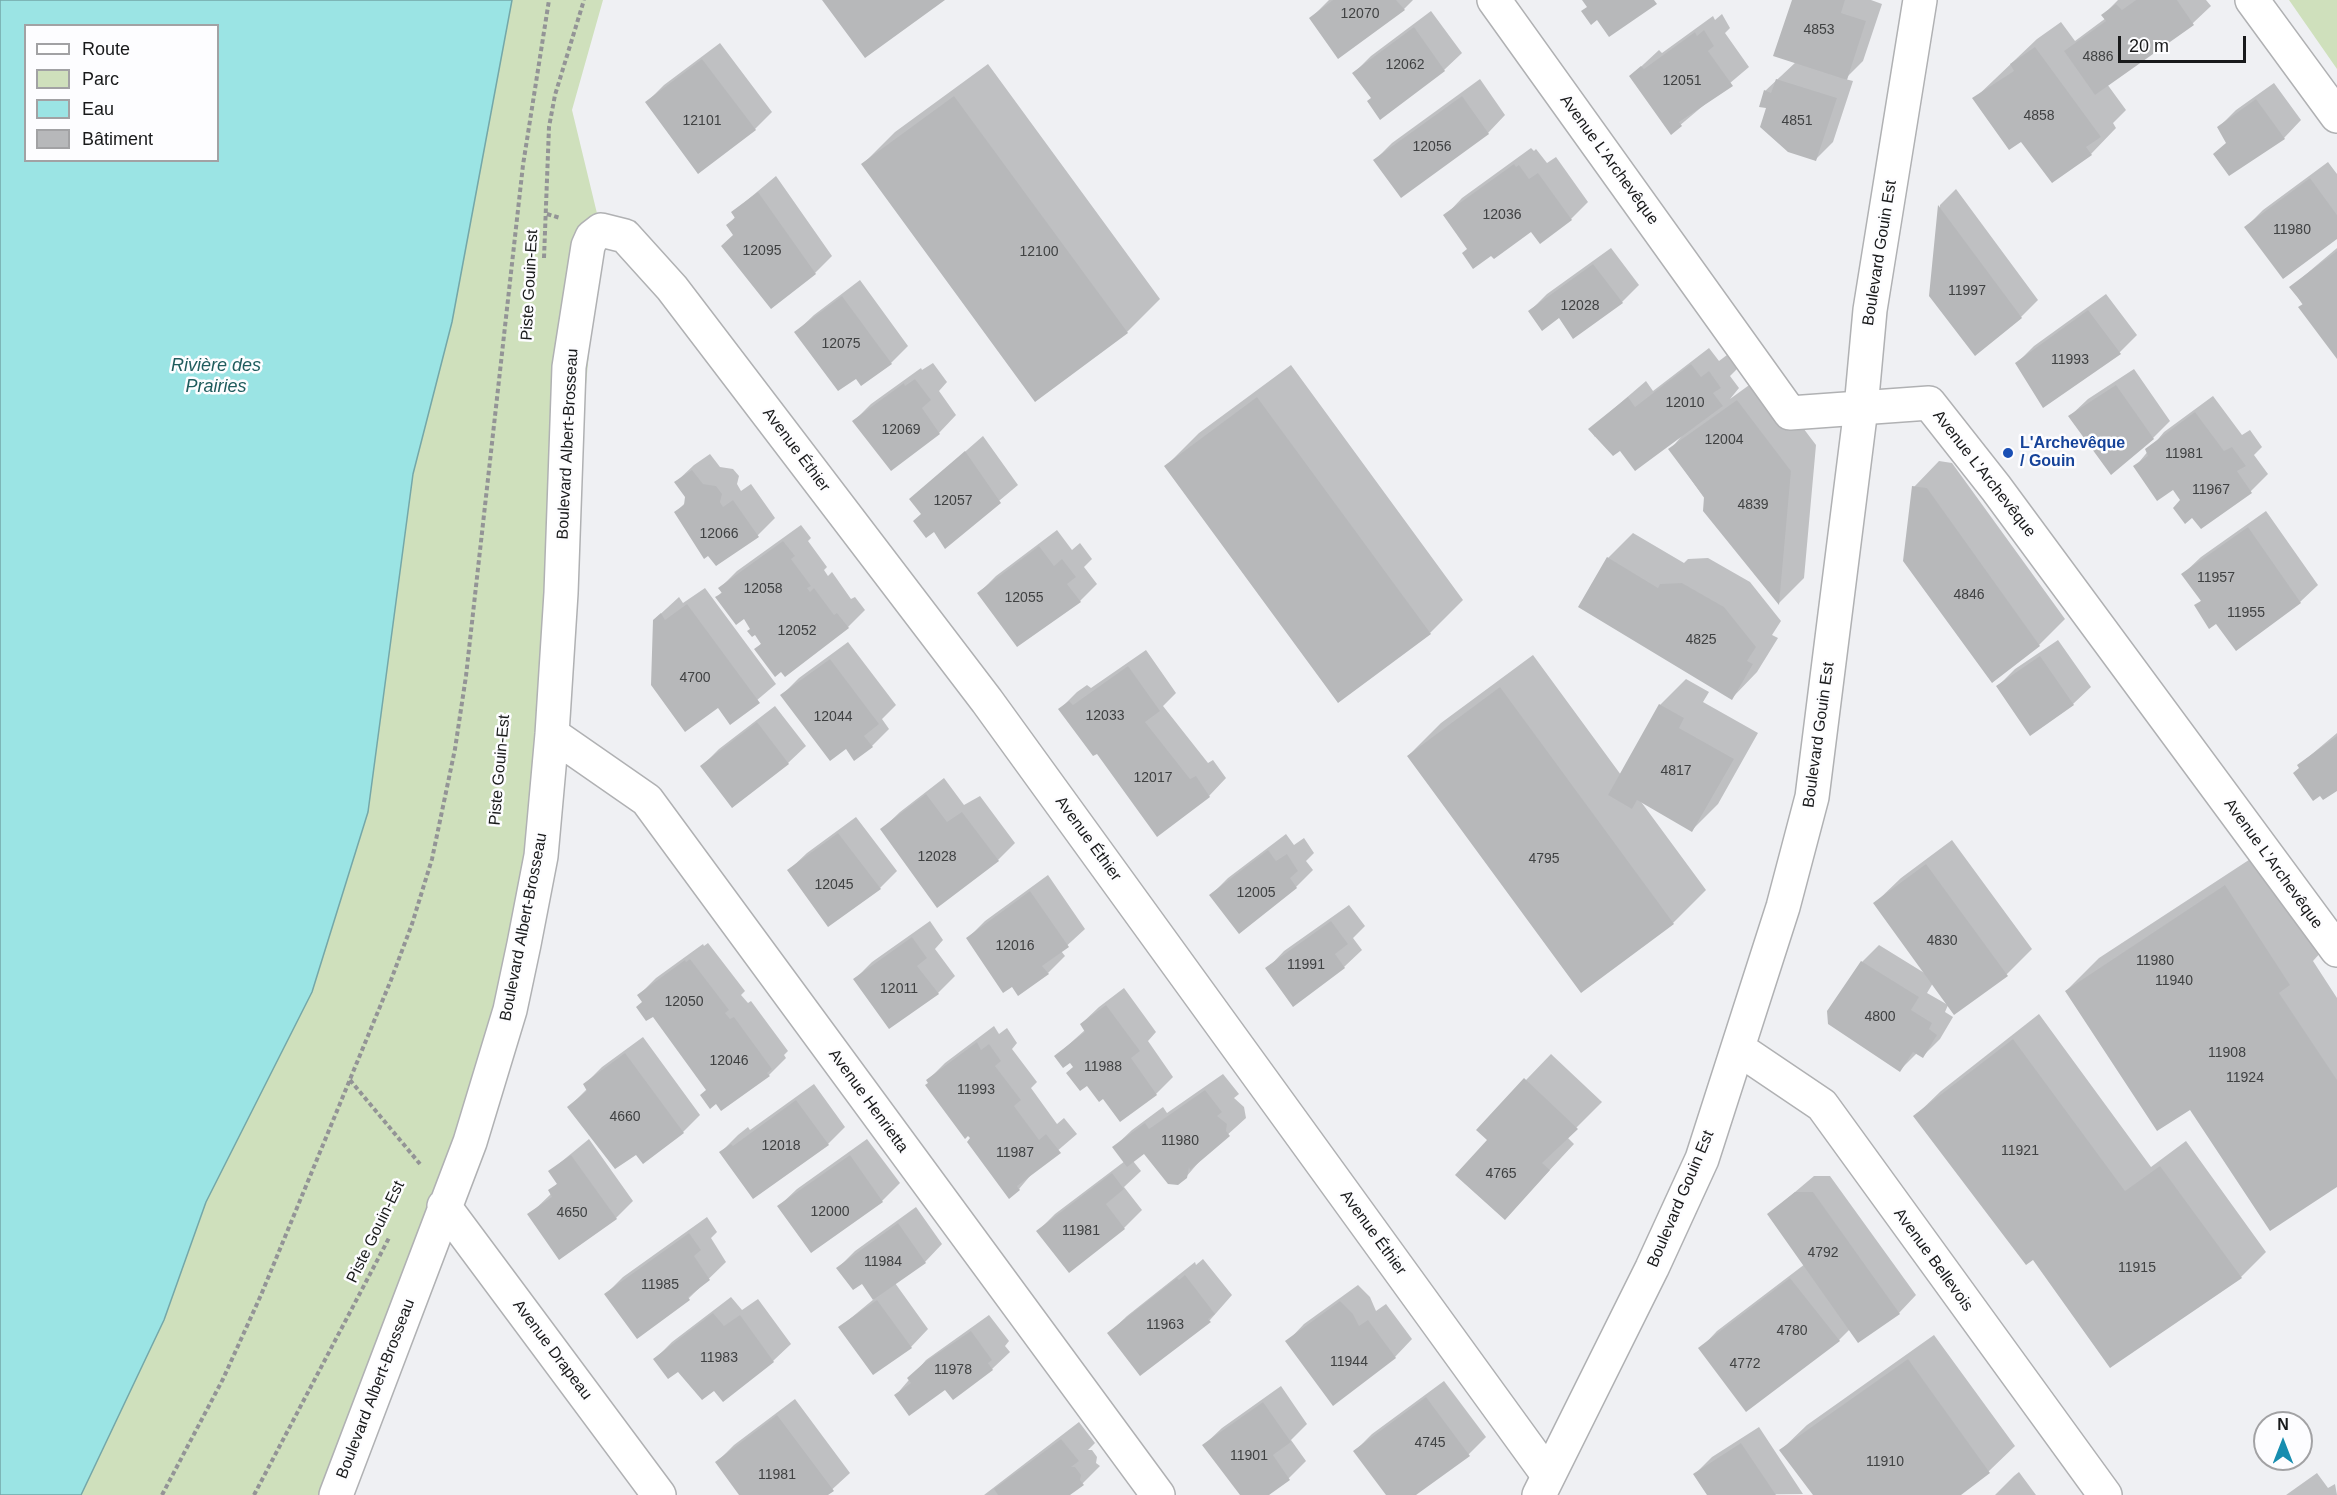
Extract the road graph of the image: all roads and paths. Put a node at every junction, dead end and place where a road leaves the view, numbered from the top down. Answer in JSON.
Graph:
{"nodes":[{"id":1,"x":549,"y":0,"type":"edge"},
{"id":2,"x":584,"y":0,"type":"edge"},
{"id":3,"x":1494,"y":0,"type":"edge"},
{"id":4,"x":1920,"y":0,"type":"edge"},
{"id":5,"x":2252,"y":0,"type":"edge"},
{"id":6,"x":2337,"y":116,"type":"edge"},
{"id":7,"x":601,"y":230,"type":"joint"},
{"id":8,"x":544,"y":262,"type":"dead end"},
{"id":9,"x":1862,"y":408,"type":"junction"},
{"id":10,"x":552,"y":734,"type":"junction"},
{"id":11,"x":2337,"y":950,"type":"edge"},
{"id":12,"x":1738,"y":1048,"type":"junction"},
{"id":13,"x":349,"y":1080,"type":"junction"},
{"id":14,"x":424,"y":1154,"type":"dead end"},
{"id":15,"x":421,"y":1165,"type":"junction"},
{"id":16,"x":416,"y":1175,"type":"dead end"},
{"id":17,"x":444,"y":1206,"type":"junction"},
{"id":18,"x":391,"y":1234,"type":"dead end"},
{"id":19,"x":1544,"y":1485,"type":"edge"},
{"id":20,"x":162,"y":1495,"type":"edge"},
{"id":21,"x":254,"y":1495,"type":"edge"},
{"id":22,"x":336,"y":1495,"type":"edge"},
{"id":23,"x":659,"y":1495,"type":"edge"},
{"id":24,"x":1158,"y":1495,"type":"edge"},
{"id":25,"x":2105,"y":1495,"type":"edge"}],
"edges":[{"from":1,"to":13,"type":"path"},
{"from":2,"to":8,"type":"path","name":"Piste Gouin-Est"},
{"from":3,"to":9,"type":"street","name":"Avenue L'Archevêque"},
{"from":4,"to":9,"type":"street","name":"Boulevard Gouin Est"},
{"from":5,"to":6,"type":"street"},
{"from":7,"to":10,"type":"street","name":"Boulevard Albert-Brosseau"},
{"from":7,"to":19,"type":"street","name":"Avenue Éthier"},
{"from":9,"to":11,"type":"street","name":"Avenue L'Archevêque"},
{"from":9,"to":12,"type":"street","name":"Boulevard Gouin Est"},
{"from":10,"to":17,"type":"street","name":"Boulevard Albert-Brosseau"},
{"from":10,"to":24,"type":"street","name":"Avenue Henrietta"},
{"from":12,"to":19,"type":"street","name":"Boulevard Gouin Est"},
{"from":12,"to":25,"type":"street","name":"Avenue Bellevois"},
{"from":13,"to":15,"type":"path"},
{"from":13,"to":20,"type":"path"},
{"from":14,"to":15,"type":"path","name":"Piste Gouin-Est"},
{"from":15,"to":16,"type":"path","name":"Piste Gouin-Est"},
{"from":17,"to":22,"type":"street","name":"Boulevard Albert-Brosseau"},
{"from":17,"to":23,"type":"street","name":"Avenue Drapeau"},
{"from":18,"to":21,"type":"path","name":"Piste Gouin-Est"}]}
